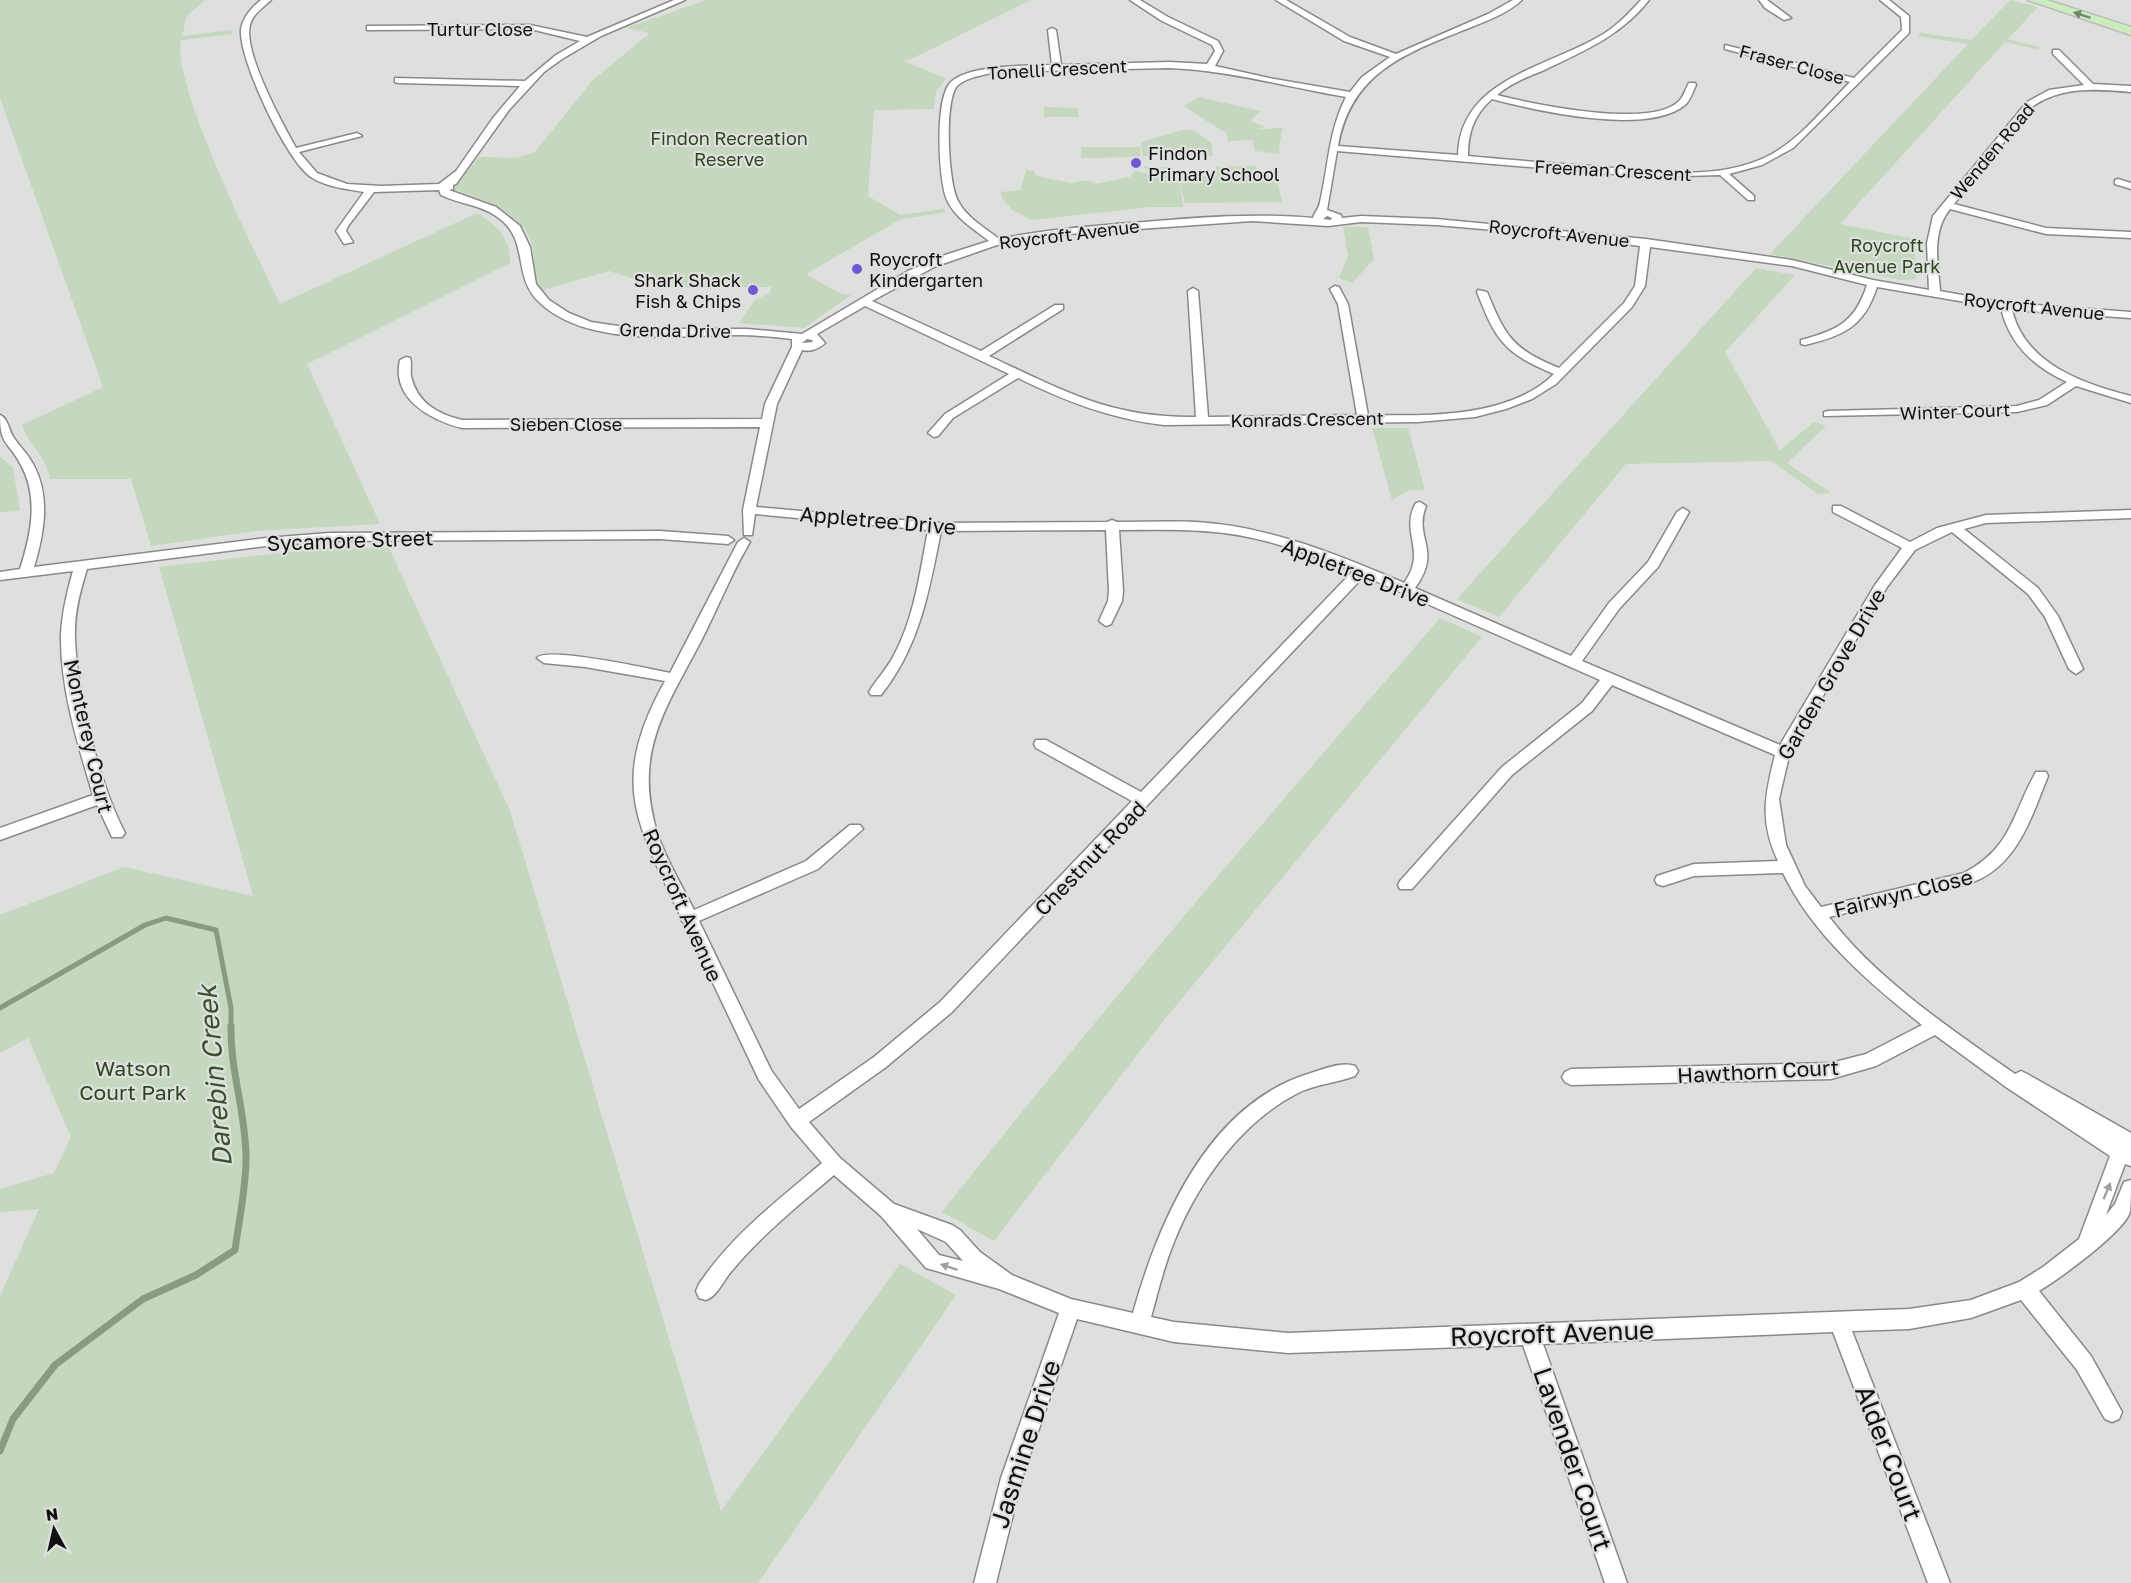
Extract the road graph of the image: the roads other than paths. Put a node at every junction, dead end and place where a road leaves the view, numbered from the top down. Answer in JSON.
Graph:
{"nodes":[{"id":1,"x":267,"y":0,"type":"edge"},
{"id":2,"x":681,"y":0,"type":"edge"},
{"id":3,"x":688,"y":0,"type":"edge"},
{"id":4,"x":1134,"y":0,"type":"edge"},
{"id":5,"x":1296,"y":0,"type":"edge"},
{"id":6,"x":1518,"y":0,"type":"edge"},
{"id":7,"x":1645,"y":0,"type":"edge"},
{"id":8,"x":1763,"y":0,"type":"edge"},
{"id":9,"x":1884,"y":0,"type":"edge"},
{"id":10,"x":2034,"y":0,"type":"edge"},
{"id":11,"x":2072,"y":0,"type":"edge"},
{"id":12,"x":1282,"y":1,"type":"edge"},
{"id":13,"x":668,"y":6,"type":"junction"},
{"id":14,"x":1786,"y":18,"type":"dead end"},
{"id":15,"x":2131,"y":19,"type":"edge"},
{"id":16,"x":370,"y":28,"type":"dead end"},
{"id":17,"x":1052,"y":30,"type":"dead end"},
{"id":18,"x":2131,"y":31,"type":"edge"},
{"id":19,"x":588,"y":40,"type":"junction"},
{"id":20,"x":1728,"y":47,"type":"dead end"},
{"id":21,"x":2056,"y":52,"type":"dead end"},
{"id":22,"x":1395,"y":56,"type":"junction"},
{"id":23,"x":1210,"y":67,"type":"junction"},
{"id":24,"x":1056,"y":68,"type":"junction"},
{"id":25,"x":398,"y":80,"type":"dead end"},
{"id":26,"x":1856,"y":81,"type":"junction"},
{"id":27,"x":526,"y":84,"type":"junction"},
{"id":28,"x":1692,"y":85,"type":"dead end"},
{"id":29,"x":2092,"y":88,"type":"junction"},
{"id":30,"x":2131,"y":89,"type":"edge"},
{"id":31,"x":1350,"y":96,"type":"junction"},
{"id":32,"x":1490,"y":96,"type":"junction"},
{"id":33,"x":357,"y":136,"type":"dead end"},
{"id":34,"x":1332,"y":149,"type":"junction"},
{"id":35,"x":294,"y":151,"type":"junction"},
{"id":36,"x":1463,"y":160,"type":"junction"},
{"id":37,"x":1722,"y":172,"type":"junction"},
{"id":38,"x":2118,"y":182,"type":"dead end"},
{"id":39,"x":2131,"y":186,"type":"edge"},
{"id":40,"x":444,"y":188,"type":"junction"},
{"id":41,"x":371,"y":189,"type":"junction"},
{"id":42,"x":1751,"y":198,"type":"dead end"},
{"id":43,"x":1947,"y":205,"type":"junction"},
{"id":44,"x":1327,"y":216,"type":"junction"},
{"id":45,"x":2131,"y":235,"type":"edge"},
{"id":46,"x":348,"y":242,"type":"dead end"},
{"id":47,"x":992,"y":243,"type":"junction"},
{"id":48,"x":1646,"y":243,"type":"junction"},
{"id":49,"x":1873,"y":283,"type":"junction"},
{"id":50,"x":1335,"y":289,"type":"dead end"},
{"id":51,"x":1193,"y":291,"type":"dead end"},
{"id":52,"x":1482,"y":292,"type":"dead end"},
{"id":53,"x":1935,"y":295,"type":"junction"},
{"id":54,"x":867,"y":299,"type":"junction"},
{"id":55,"x":2006,"y":306,"type":"junction"},
{"id":56,"x":1059,"y":307,"type":"dead end"},
{"id":57,"x":2131,"y":315,"type":"edge"},
{"id":58,"x":806,"y":341,"type":"junction"},
{"id":59,"x":1805,"y":342,"type":"dead end"},
{"id":60,"x":981,"y":356,"type":"junction"},
{"id":61,"x":406,"y":360,"type":"dead end"},
{"id":62,"x":1562,"y":373,"type":"junction"},
{"id":63,"x":1018,"y":374,"type":"junction"},
{"id":64,"x":782,"y":377,"type":"junction"},
{"id":65,"x":2075,"y":381,"type":"junction"},
{"id":66,"x":2131,"y":400,"type":"edge"},
{"id":67,"x":1828,"y":414,"type":"dead end"},
{"id":68,"x":1363,"y":418,"type":"junction"},
{"id":69,"x":0,"y":419,"type":"edge"},
{"id":70,"x":1202,"y":420,"type":"junction"},
{"id":71,"x":767,"y":423,"type":"junction"},
{"id":72,"x":934,"y":433,"type":"dead end"},
{"id":73,"x":1420,"y":506,"type":"dead end"},
{"id":74,"x":1838,"y":509,"type":"dead end"},
{"id":75,"x":748,"y":510,"type":"junction"},
{"id":76,"x":1683,"y":512,"type":"dead end"},
{"id":77,"x":2131,"y":514,"type":"edge"},
{"id":78,"x":1112,"y":524,"type":"junction"},
{"id":79,"x":935,"y":527,"type":"junction"},
{"id":80,"x":1953,"y":527,"type":"junction"},
{"id":81,"x":730,"y":537,"type":"junction"},
{"id":82,"x":746,"y":537,"type":"junction"},
{"id":83,"x":1910,"y":547,"type":"junction"},
{"id":84,"x":732,"y":562,"type":"junction"},
{"id":85,"x":81,"y":566,"type":"junction"},
{"id":86,"x":1362,"y":570,"type":"junction"},
{"id":87,"x":26,"y":572,"type":"junction"},
{"id":88,"x":0,"y":576,"type":"edge"},
{"id":89,"x":1406,"y":590,"type":"junction"},
{"id":90,"x":1106,"y":621,"type":"dead end"},
{"id":91,"x":544,"y":658,"type":"dead end"},
{"id":92,"x":1573,"y":663,"type":"junction"},
{"id":93,"x":2076,"y":669,"type":"dead end"},
{"id":94,"x":673,"y":678,"type":"junction"},
{"id":95,"x":1609,"y":679,"type":"junction"},
{"id":96,"x":876,"y":692,"type":"dead end"},
{"id":97,"x":1041,"y":744,"type":"dead end"},
{"id":98,"x":1782,"y":755,"type":"junction"},
{"id":99,"x":2041,"y":776,"type":"dead end"},
{"id":100,"x":101,"y":798,"type":"junction"},
{"id":101,"x":1144,"y":801,"type":"junction"},
{"id":102,"x":855,"y":829,"type":"dead end"},
{"id":103,"x":117,"y":833,"type":"dead end"},
{"id":104,"x":0,"y":834,"type":"edge"},
{"id":105,"x":1787,"y":867,"type":"junction"},
{"id":106,"x":1663,"y":880,"type":"dead end"},
{"id":107,"x":1406,"y":885,"type":"dead end"},
{"id":108,"x":1816,"y":914,"type":"junction"},
{"id":109,"x":688,"y":919,"type":"junction"},
{"id":110,"x":1936,"y":1026,"type":"junction"},
{"id":111,"x":1349,"y":1071,"type":"dead end"},
{"id":112,"x":1570,"y":1077,"type":"dead end"},
{"id":113,"x":797,"y":1121,"type":"junction"},
{"id":114,"x":2128,"y":1149,"type":"edge"},
{"id":115,"x":834,"y":1164,"type":"junction"},
{"id":116,"x":2131,"y":1188,"type":"edge"},
{"id":117,"x":888,"y":1210,"type":"junction"},
{"id":118,"x":2087,"y":1242,"type":"junction"},
{"id":119,"x":1005,"y":1282,"type":"junction"},
{"id":120,"x":2025,"y":1289,"type":"junction"},
{"id":121,"x":706,"y":1292,"type":"dead end"},
{"id":122,"x":1071,"y":1308,"type":"junction"},
{"id":123,"x":1839,"y":1323,"type":"junction"},
{"id":124,"x":1139,"y":1325,"type":"junction"},
{"id":125,"x":1530,"y":1335,"type":"junction"},
{"id":126,"x":2112,"y":1412,"type":"dead end"},
{"id":127,"x":985,"y":1583,"type":"edge"},
{"id":128,"x":1616,"y":1583,"type":"edge"},
{"id":129,"x":1939,"y":1583,"type":"edge"}],
"edges":[{"from":1,"to":35,"type":"street","name":"Grenda Drive"},
{"from":2,"to":13,"type":"street"},
{"from":3,"to":13,"type":"street"},
{"from":4,"to":23,"type":"street"},
{"from":5,"to":12,"type":"street"},
{"from":6,"to":22,"type":"street"},
{"from":7,"to":32,"type":"street"},
{"from":8,"to":14,"type":"street"},
{"from":9,"to":26,"type":"street","name":"Freeman Crescent"},
{"from":18,"to":10,"type":"main road","one_way":true},
{"from":11,"to":15,"type":"main road"},
{"from":12,"to":22,"type":"street"},
{"from":13,"to":19,"type":"street"},
{"from":16,"to":19,"type":"street","name":"Turtur Close"},
{"from":17,"to":24,"type":"street"},
{"from":19,"to":27,"type":"street"},
{"from":20,"to":26,"type":"street","name":"Fraser Close"},
{"from":21,"to":29,"type":"street"},
{"from":22,"to":31,"type":"street"},
{"from":23,"to":24,"type":"street","name":"Tonelli Crescent"},
{"from":23,"to":31,"type":"street","name":"Tonelli Crescent"},
{"from":24,"to":47,"type":"street","name":"Tonelli Crescent"},
{"from":25,"to":27,"type":"street"},
{"from":26,"to":37,"type":"street","name":"Freeman Crescent"},
{"from":27,"to":40,"type":"street"},
{"from":28,"to":32,"type":"street"},
{"from":29,"to":30,"type":"street","name":"Wenden Road"},
{"from":29,"to":43,"type":"street","name":"Wenden Road"},
{"from":31,"to":34,"type":"street"},
{"from":32,"to":36,"type":"street"},
{"from":33,"to":35,"type":"street"},
{"from":34,"to":36,"type":"street","name":"Freeman Crescent"},
{"from":34,"to":44,"type":"street"},
{"from":35,"to":41,"type":"street","name":"Grenda Drive"},
{"from":36,"to":37,"type":"street","name":"Freeman Crescent"},
{"from":37,"to":42,"type":"street"},
{"from":38,"to":39,"type":"street"},
{"from":40,"to":41,"type":"street","name":"Grenda Drive"},
{"from":40,"to":58,"type":"street","name":"Grenda Drive"},
{"from":41,"to":46,"type":"street"},
{"from":43,"to":45,"type":"street"},
{"from":43,"to":53,"type":"street","name":"Wenden Road"},
{"from":44,"to":47,"type":"street","name":"Roycroft Avenue"},
{"from":44,"to":48,"type":"street","name":"Roycroft Avenue"},
{"from":47,"to":54,"type":"street","name":"Roycroft Avenue"},
{"from":48,"to":49,"type":"street","name":"Roycroft Avenue"},
{"from":48,"to":62,"type":"street","name":"Konrads Crescent"},
{"from":49,"to":53,"type":"street","name":"Roycroft Avenue"},
{"from":49,"to":59,"type":"street"},
{"from":50,"to":68,"type":"street"},
{"from":51,"to":70,"type":"street"},
{"from":52,"to":62,"type":"street"},
{"from":53,"to":55,"type":"street","name":"Roycroft Avenue"},
{"from":54,"to":58,"type":"street","name":"Roycroft Avenue"},
{"from":54,"to":60,"type":"street","name":"Konrads Crescent"},
{"from":55,"to":57,"type":"street","name":"Roycroft Avenue"},
{"from":55,"to":65,"type":"street"},
{"from":56,"to":60,"type":"street"},
{"from":58,"to":64,"type":"street","name":"Roycroft Avenue"},
{"from":58,"to":64,"type":"street","name":"Roycroft Avenue"},
{"from":60,"to":63,"type":"street","name":"Konrads Crescent"},
{"from":61,"to":71,"type":"street","name":"Sieben Close"},
{"from":62,"to":68,"type":"street","name":"Konrads Crescent"},
{"from":63,"to":70,"type":"street","name":"Konrads Crescent"},
{"from":63,"to":72,"type":"street"},
{"from":64,"to":71,"type":"street","name":"Roycroft Avenue"},
{"from":65,"to":66,"type":"street"},
{"from":65,"to":67,"type":"street","name":"Winter Court"},
{"from":68,"to":70,"type":"street","name":"Konrads Crescent"},
{"from":69,"to":87,"type":"street"},
{"from":71,"to":75,"type":"street","name":"Roycroft Avenue"},
{"from":73,"to":89,"type":"street"},
{"from":74,"to":83,"type":"street"},
{"from":75,"to":79,"type":"street","name":"Appletree Drive"},
{"from":75,"to":81,"type":"street","name":"Roycroft Avenue"},
{"from":75,"to":82,"type":"street","name":"Roycroft Avenue"},
{"from":76,"to":92,"type":"street"},
{"from":77,"to":80,"type":"street","name":"Garden Grove Drive"},
{"from":78,"to":79,"type":"street","name":"Appletree Drive"},
{"from":78,"to":86,"type":"street","name":"Appletree Drive"},
{"from":78,"to":90,"type":"street"},
{"from":79,"to":96,"type":"street"},
{"from":80,"to":83,"type":"street","name":"Garden Grove Drive"},
{"from":80,"to":93,"type":"street"},
{"from":81,"to":82,"type":"street","name":"Sycamore Street"},
{"from":81,"to":84,"type":"street"},
{"from":81,"to":85,"type":"street","name":"Sycamore Street"},
{"from":82,"to":84,"type":"street","name":"Roycroft Avenue"},
{"from":83,"to":98,"type":"street","name":"Garden Grove Drive"},
{"from":84,"to":94,"type":"street","name":"Roycroft Avenue"},
{"from":85,"to":87,"type":"street","name":"Sycamore Street"},
{"from":85,"to":100,"type":"street","name":"Monterey Court"},
{"from":86,"to":89,"type":"street","name":"Appletree Drive"},
{"from":86,"to":101,"type":"street","name":"Chestnut Road"},
{"from":87,"to":88,"type":"street","name":"Sycamore Street"},
{"from":89,"to":92,"type":"street","name":"Appletree Drive"},
{"from":91,"to":94,"type":"street"},
{"from":92,"to":95,"type":"street","name":"Appletree Drive"},
{"from":94,"to":109,"type":"street","name":"Roycroft Avenue"},
{"from":95,"to":98,"type":"street","name":"Appletree Drive"},
{"from":95,"to":107,"type":"street"},
{"from":97,"to":101,"type":"street"},
{"from":98,"to":105,"type":"street","name":"Garden Grove Drive"},
{"from":99,"to":108,"type":"street","name":"Fairwyn Close"},
{"from":100,"to":103,"type":"street","name":"Monterey Court"},
{"from":100,"to":104,"type":"street"},
{"from":101,"to":113,"type":"street","name":"Chestnut Road"},
{"from":102,"to":109,"type":"street"},
{"from":105,"to":106,"type":"street"},
{"from":105,"to":108,"type":"street","name":"Garden Grove Drive"},
{"from":108,"to":110,"type":"street","name":"Garden Grove Drive"},
{"from":109,"to":113,"type":"street","name":"Roycroft Avenue"},
{"from":110,"to":112,"type":"street","name":"Hawthorn Court"},
{"from":110,"to":114,"type":"street","name":"Garden Grove Drive"},
{"from":111,"to":124,"type":"street"},
{"from":113,"to":115,"type":"street","name":"Roycroft Avenue"},
{"from":118,"to":114,"type":"street","name":"Roycroft Avenue","one_way":true},
{"from":115,"to":117,"type":"street","name":"Roycroft Avenue"},
{"from":115,"to":121,"type":"street"},
{"from":116,"to":118,"type":"street","name":"Roycroft Avenue"},
{"from":117,"to":119,"type":"street","name":"Roycroft Avenue"},
{"from":119,"to":117,"type":"street","name":"Roycroft Avenue","one_way":true},
{"from":118,"to":120,"type":"street","name":"Roycroft Avenue"},
{"from":119,"to":122,"type":"street","name":"Roycroft Avenue"},
{"from":120,"to":123,"type":"street","name":"Roycroft Avenue"},
{"from":120,"to":126,"type":"street"},
{"from":122,"to":124,"type":"street","name":"Roycroft Avenue"},
{"from":122,"to":127,"type":"street","name":"Jasmine Drive"},
{"from":123,"to":125,"type":"street","name":"Roycroft Avenue"},
{"from":123,"to":129,"type":"street","name":"Alder Court"},
{"from":124,"to":125,"type":"street","name":"Roycroft Avenue"},
{"from":125,"to":128,"type":"street","name":"Lavender Court"}]}
